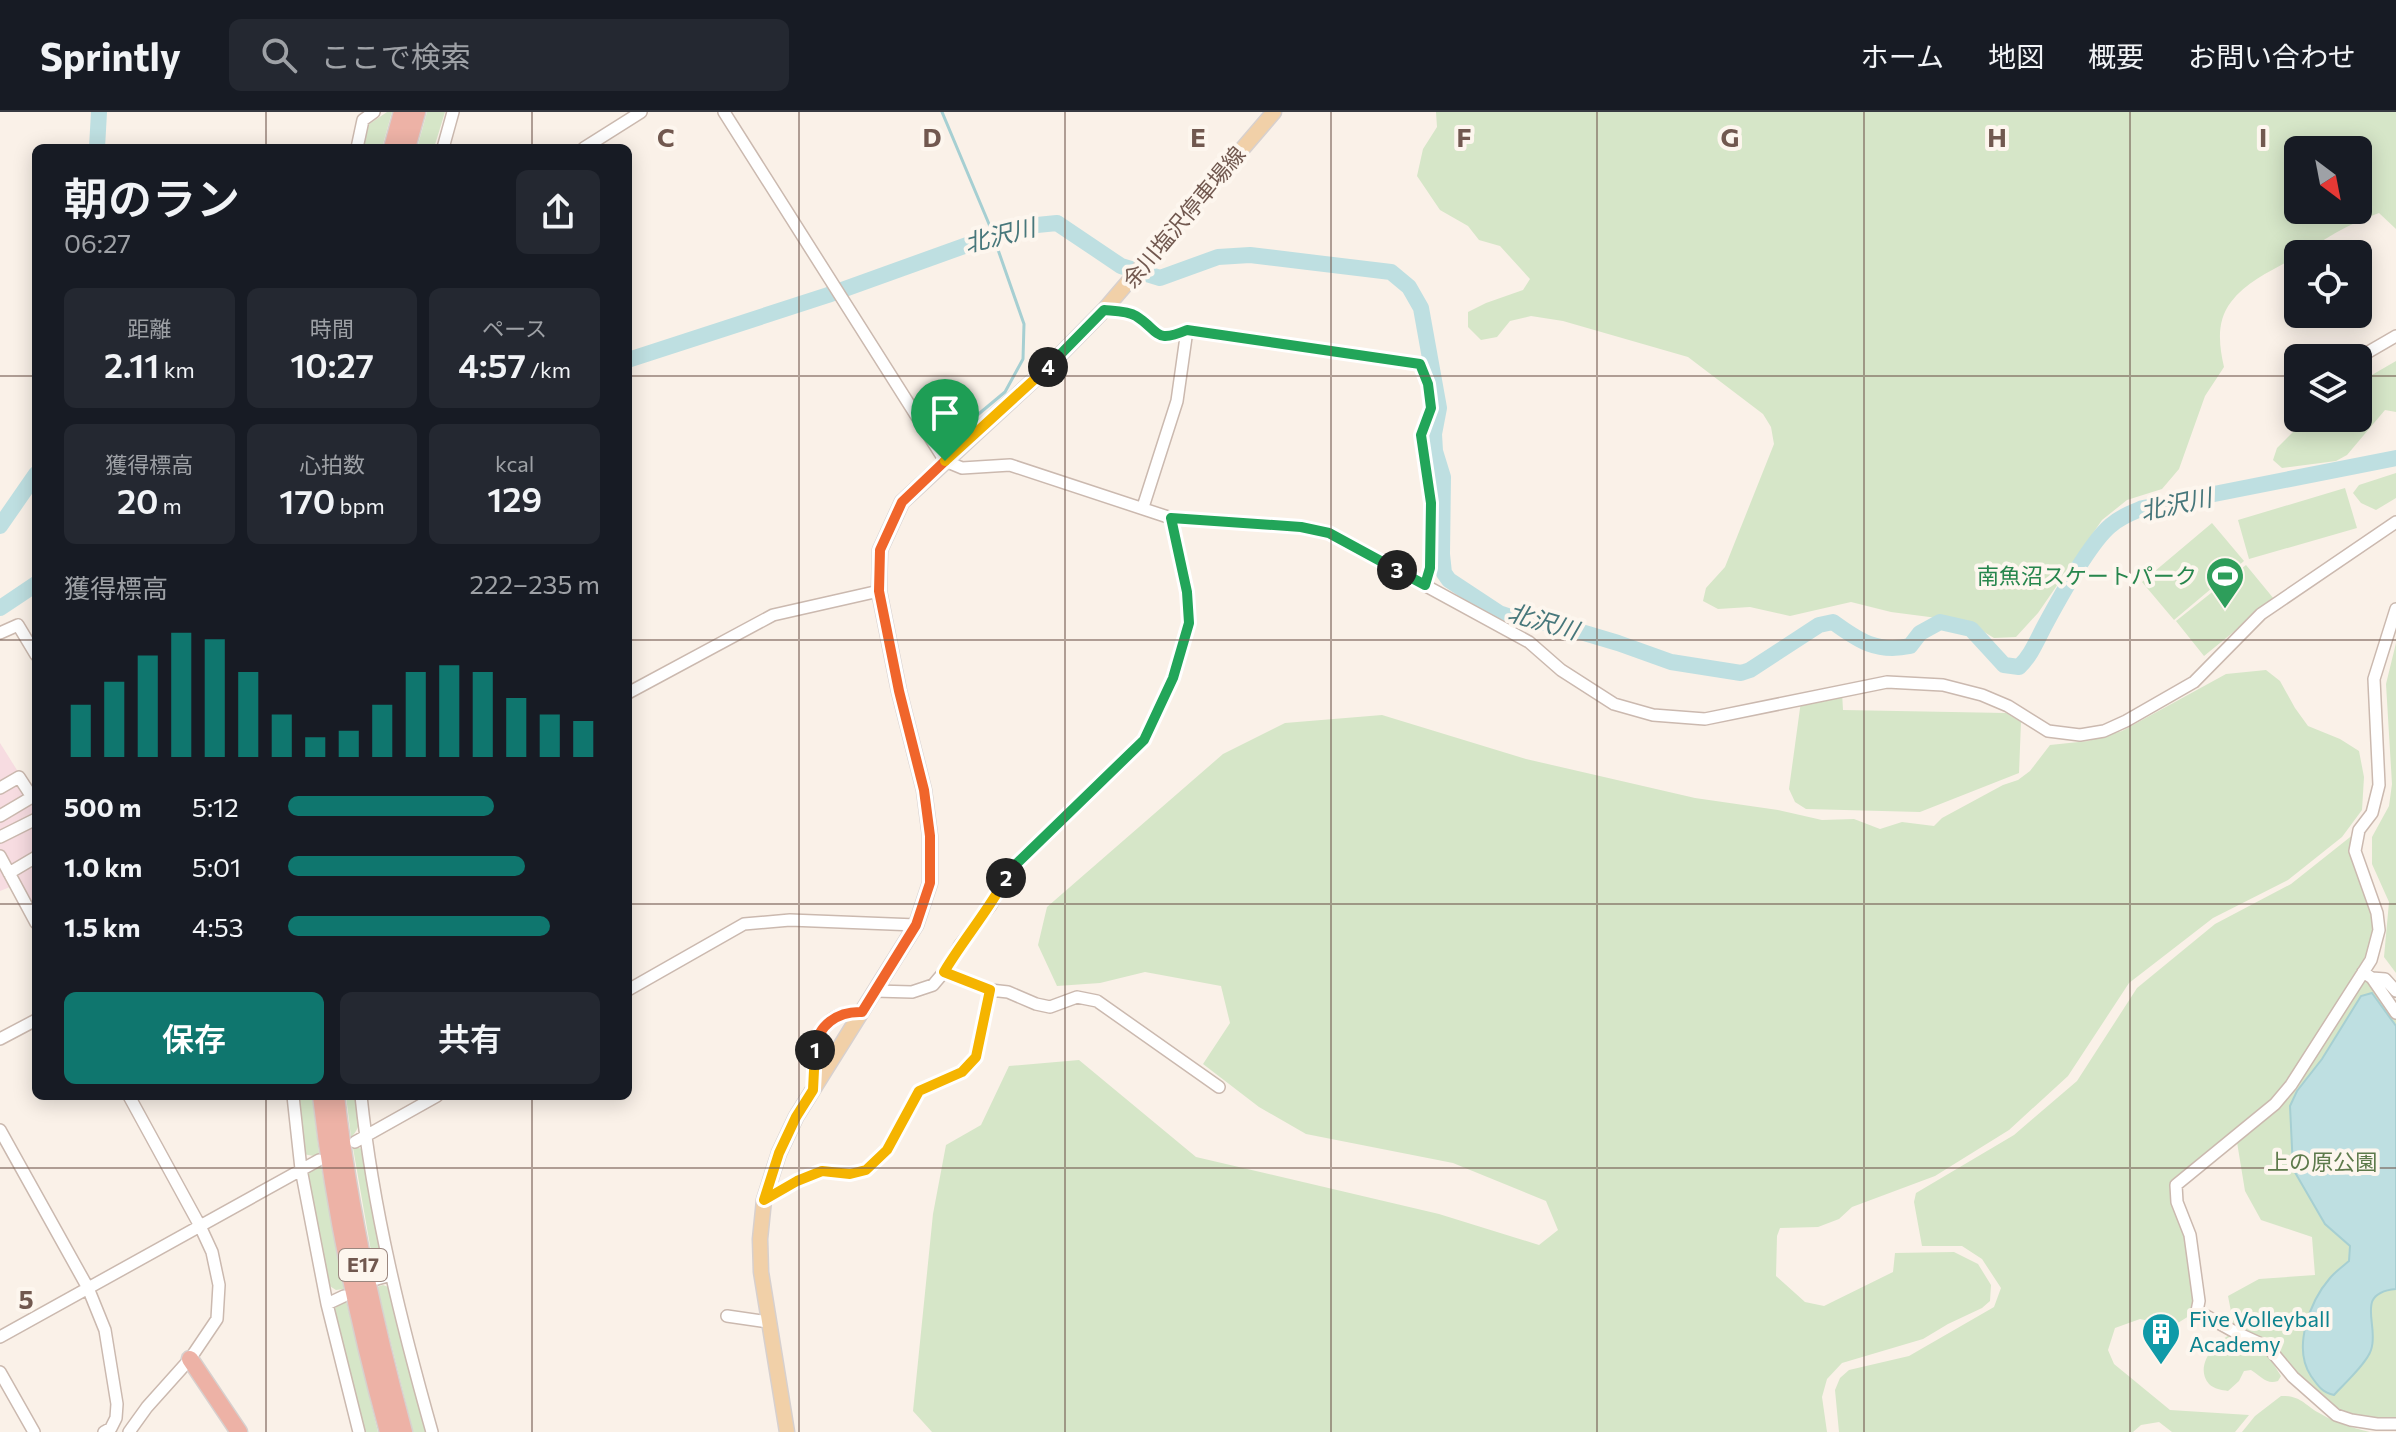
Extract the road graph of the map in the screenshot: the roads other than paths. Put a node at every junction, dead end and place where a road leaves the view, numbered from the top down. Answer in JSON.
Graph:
{"nodes":[{"id":1,"x":374,"y":112,"type":"edge"},
{"id":2,"x":402,"y":112,"type":"edge"},
{"id":3,"x":417,"y":112,"type":"edge"},
{"id":4,"x":453,"y":112,"type":"edge"},
{"id":5,"x":641,"y":112,"type":"edge"},
{"id":6,"x":724,"y":112,"type":"edge"},
{"id":7,"x":1274,"y":112,"type":"edge"},
{"id":8,"x":358,"y":144,"type":"edge"},
{"id":9,"x":393,"y":144,"type":"edge"},
{"id":10,"x":408,"y":144,"type":"edge"},
{"id":11,"x":444,"y":144,"type":"edge"},
{"id":12,"x":590,"y":144,"type":"edge"},
{"id":13,"x":1104,"y":310,"type":"junction"},
{"id":14,"x":1187,"y":330,"type":"junction"},
{"id":15,"x":2396,"y":336,"type":"edge"},
{"id":16,"x":2372,"y":350,"type":"edge"},
{"id":17,"x":945,"y":461,"type":"junction"},
{"id":18,"x":1143,"y":507,"type":"junction"},
{"id":19,"x":1171,"y":518,"type":"junction"},
{"id":20,"x":2396,"y":522,"type":"edge"},
{"id":21,"x":1425,"y":585,"type":"junction"},
{"id":22,"x":879,"y":591,"type":"junction"},
{"id":23,"x":2396,"y":609,"type":"edge"},
{"id":24,"x":0,"y":633,"type":"edge"},
{"id":25,"x":32,"y":648,"type":"edge"},
{"id":26,"x":632,"y":691,"type":"edge"},
{"id":27,"x":0,"y":788,"type":"edge"},
{"id":28,"x":0,"y":816,"type":"edge"},
{"id":29,"x":32,"y":821,"type":"edge"},
{"id":30,"x":0,"y":837,"type":"edge"},
{"id":31,"x":0,"y":856,"type":"edge"},
{"id":32,"x":32,"y":860,"type":"edge"},
{"id":33,"x":11,"y":877,"type":"junction"},
{"id":34,"x":0,"y":888,"type":"edge"},
{"id":35,"x":32,"y":916,"type":"edge"},
{"id":36,"x":916,"y":925,"type":"junction"},
{"id":37,"x":944,"y":972,"type":"junction"},
{"id":38,"x":2368,"y":975,"type":"junction"},
{"id":39,"x":632,"y":988,"type":"edge"},
{"id":40,"x":990,"y":990,"type":"junction"},
{"id":41,"x":875,"y":991,"type":"junction"},
{"id":42,"x":2396,"y":991,"type":"edge"},
{"id":43,"x":862,"y":1012,"type":"junction"},
{"id":44,"x":2396,"y":1013,"type":"edge"},
{"id":45,"x":32,"y":1022,"type":"edge"},
{"id":46,"x":0,"y":1039,"type":"edge"},
{"id":47,"x":1219,"y":1087,"type":"dead end"},
{"id":48,"x":813,"y":1090,"type":"junction"},
{"id":49,"x":131,"y":1100,"type":"edge"},
{"id":50,"x":293,"y":1100,"type":"edge"},
{"id":51,"x":322,"y":1100,"type":"edge"},
{"id":52,"x":337,"y":1100,"type":"edge"},
{"id":53,"x":361,"y":1100,"type":"edge"},
{"id":54,"x":430,"y":1100,"type":"edge"},
{"id":55,"x":0,"y":1130,"type":"edge"},
{"id":56,"x":360,"y":1139,"type":"junction"},
{"id":57,"x":319,"y":1160,"type":"dead end"},
{"id":58,"x":301,"y":1169,"type":"junction"},
{"id":59,"x":764,"y":1200,"type":"junction"},
{"id":60,"x":200,"y":1226,"type":"junction"},
{"id":61,"x":391,"y":1275,"type":"junction"},
{"id":62,"x":377,"y":1279,"type":"dead end"},
{"id":63,"x":88,"y":1288,"type":"junction"},
{"id":64,"x":344,"y":1296,"type":"dead end"},
{"id":65,"x":327,"y":1304,"type":"junction"},
{"id":66,"x":727,"y":1316,"type":"dead end"},
{"id":67,"x":768,"y":1322,"type":"junction"},
{"id":68,"x":0,"y":1337,"type":"edge"},
{"id":69,"x":190,"y":1359,"type":"junction"},
{"id":70,"x":0,"y":1372,"type":"edge"},
{"id":71,"x":2396,"y":1424,"type":"edge"},
{"id":72,"x":34,"y":1432,"type":"edge"},
{"id":73,"x":104,"y":1432,"type":"edge"},
{"id":74,"x":129,"y":1432,"type":"edge"},
{"id":75,"x":239,"y":1432,"type":"edge"},
{"id":76,"x":359,"y":1432,"type":"edge"},
{"id":77,"x":388,"y":1432,"type":"edge"},
{"id":78,"x":404,"y":1432,"type":"edge"},
{"id":79,"x":432,"y":1432,"type":"edge"},
{"id":80,"x":787,"y":1432,"type":"edge"}],
"edges":[{"from":1,"to":8,"type":"street"},
{"from":2,"to":9,"type":"highway"},
{"from":3,"to":10,"type":"highway"},
{"from":4,"to":11,"type":"street"},
{"from":5,"to":12,"type":"street"},
{"from":6,"to":17,"type":"street"},
{"from":7,"to":13,"type":"main road","name":"余川塩沢停車場線"},
{"from":13,"to":14,"type":"street"},
{"from":13,"to":17,"type":"main road","name":"余川塩沢停車場線"},
{"from":14,"to":18,"type":"street"},
{"from":14,"to":21,"type":"street"},
{"from":15,"to":16,"type":"street"},
{"from":17,"to":18,"type":"street"},
{"from":17,"to":22,"type":"main road","name":"余川塩沢停車場線"},
{"from":18,"to":19,"type":"street"},
{"from":19,"to":21,"type":"street"},
{"from":19,"to":37,"type":"street"},
{"from":20,"to":21,"type":"street"},
{"from":22,"to":26,"type":"street"},
{"from":22,"to":36,"type":"main road","name":"余川塩沢停車場線"},
{"from":23,"to":38,"type":"street"},
{"from":24,"to":25,"type":"street"},
{"from":27,"to":28,"type":"street"},
{"from":29,"to":30,"type":"street"},
{"from":31,"to":33,"type":"street"},
{"from":32,"to":33,"type":"street"},
{"from":33,"to":34,"type":"street"},
{"from":33,"to":35,"type":"street"},
{"from":36,"to":39,"type":"street"},
{"from":36,"to":41,"type":"main road","name":"余川塩沢停車場線"},
{"from":37,"to":40,"type":"street"},
{"from":37,"to":41,"type":"street"},
{"from":38,"to":42,"type":"street"},
{"from":38,"to":44,"type":"street"},
{"from":38,"to":71,"type":"street"},
{"from":40,"to":47,"type":"street"},
{"from":40,"to":59,"type":"street"},
{"from":41,"to":43,"type":"main road","name":"余川塩沢停車場線"},
{"from":43,"to":48,"type":"main road","name":"余川塩沢停車場線"},
{"from":43,"to":48,"type":"street"},
{"from":45,"to":46,"type":"street"},
{"from":48,"to":59,"type":"main road","name":"余川塩沢停車場線"},
{"from":49,"to":60,"type":"street"},
{"from":50,"to":58,"type":"street"},
{"from":51,"to":77,"type":"highway","number":"E17"},
{"from":52,"to":78,"type":"highway","number":"E17"},
{"from":53,"to":56,"type":"street"},
{"from":54,"to":56,"type":"street"},
{"from":55,"to":63,"type":"street"},
{"from":56,"to":61,"type":"street"},
{"from":57,"to":58,"type":"street"},
{"from":58,"to":60,"type":"street"},
{"from":58,"to":65,"type":"street"},
{"from":59,"to":67,"type":"main road","name":"余川塩沢停車場線"},
{"from":60,"to":63,"type":"street"},
{"from":60,"to":69,"type":"street"},
{"from":61,"to":62,"type":"street"},
{"from":61,"to":79,"type":"street"},
{"from":63,"to":68,"type":"street"},
{"from":63,"to":73,"type":"street"},
{"from":64,"to":65,"type":"street"},
{"from":65,"to":76,"type":"street"},
{"from":66,"to":67,"type":"street"},
{"from":67,"to":80,"type":"main road","name":"余川塩沢停車場線"},
{"from":69,"to":74,"type":"street"},
{"from":69,"to":75,"type":"highway"},
{"from":70,"to":72,"type":"street"}]}
